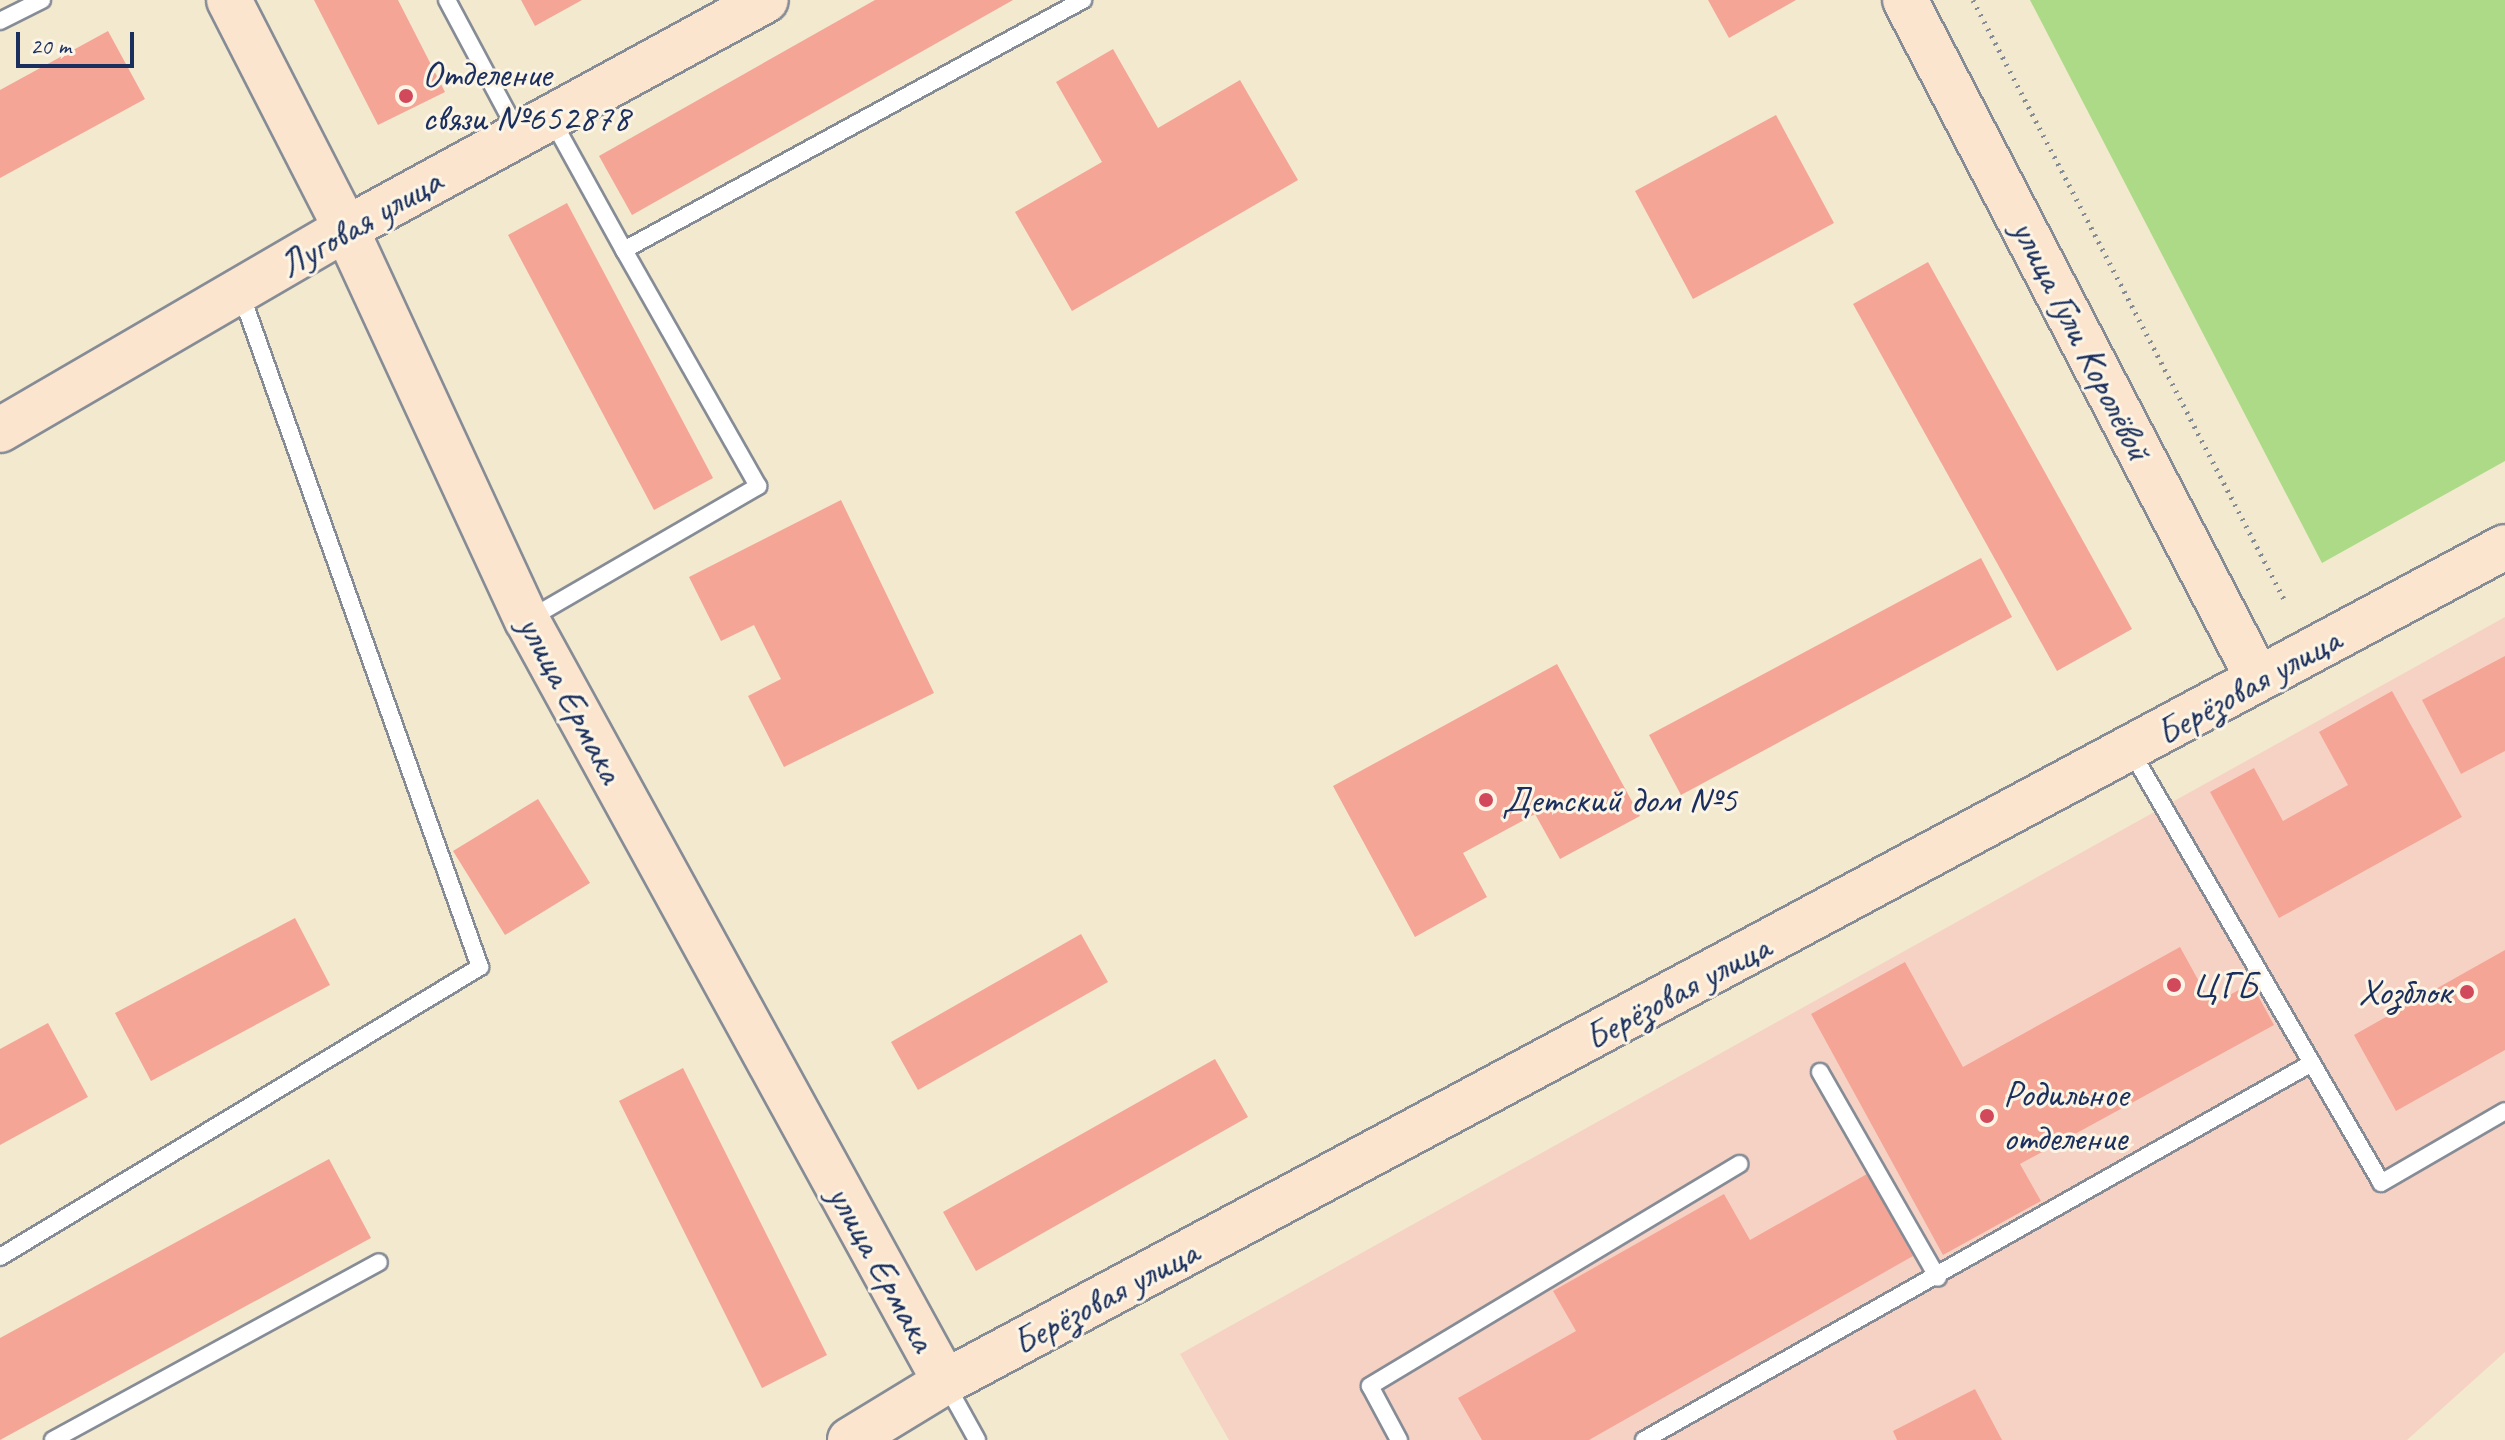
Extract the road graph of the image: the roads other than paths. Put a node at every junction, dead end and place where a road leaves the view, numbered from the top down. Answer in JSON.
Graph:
{"nodes":[{"id":1,"x":42,"y":0,"type":"edge"},
{"id":2,"x":229,"y":0,"type":"edge"},
{"id":3,"x":447,"y":0,"type":"edge"},
{"id":4,"x":766,"y":0,"type":"edge"},
{"id":5,"x":1083,"y":0,"type":"edge"},
{"id":6,"x":1905,"y":0,"type":"edge"},
{"id":7,"x":0,"y":21,"type":"edge"},
{"id":8,"x":534,"y":124,"type":"junction"},
{"id":9,"x":346,"y":229,"type":"junction"},
{"id":10,"x":624,"y":250,"type":"junction"},
{"id":11,"x":241,"y":294,"type":"junction"},
{"id":12,"x":0,"y":430,"type":"edge"},
{"id":13,"x":2505,"y":547,"type":"edge"},
{"id":14,"x":527,"y":620,"type":"junction"},
{"id":15,"x":2258,"y":679,"type":"junction"},
{"id":16,"x":2131,"y":751,"type":"junction"},
{"id":17,"x":2312,"y":1063,"type":"junction"},
{"id":18,"x":1820,"y":1072,"type":"dead end"},
{"id":19,"x":2505,"y":1111,"type":"edge"},
{"id":20,"x":1740,"y":1164,"type":"dead end"},
{"id":21,"x":0,"y":1257,"type":"edge"},
{"id":22,"x":379,"y":1262,"type":"dead end"},
{"id":23,"x":1938,"y":1278,"type":"junction"},
{"id":24,"x":945,"y":1382,"type":"junction"},
{"id":25,"x":53,"y":1440,"type":"edge"},
{"id":26,"x":850,"y":1440,"type":"edge"},
{"id":27,"x":977,"y":1440,"type":"edge"},
{"id":28,"x":1399,"y":1440,"type":"edge"},
{"id":29,"x":1644,"y":1440,"type":"edge"}],
"edges":[{"from":1,"to":7,"type":"lane"},
{"from":2,"to":9,"type":"street","name":"улица Ермака"},
{"from":3,"to":8,"type":"lane"},
{"from":4,"to":8,"type":"street","name":"Луговая улица"},
{"from":5,"to":10,"type":"lane"},
{"from":6,"to":15,"type":"street","name":"улица Гули Королёвой"},
{"from":8,"to":9,"type":"street","name":"Луговая улица"},
{"from":8,"to":10,"type":"lane"},
{"from":9,"to":11,"type":"street","name":"Луговая улица"},
{"from":9,"to":14,"type":"street","name":"улица Ермака"},
{"from":10,"to":14,"type":"lane"},
{"from":11,"to":12,"type":"street","name":"Луговая улица"},
{"from":11,"to":21,"type":"lane"},
{"from":13,"to":15,"type":"street","name":"Берёзовая улица"},
{"from":14,"to":24,"type":"street","name":"улица Ермака"},
{"from":15,"to":16,"type":"street","name":"Берёзовая улица"},
{"from":16,"to":17,"type":"lane"},
{"from":16,"to":24,"type":"street","name":"Берёзовая улица"},
{"from":17,"to":19,"type":"lane"},
{"from":17,"to":23,"type":"lane"},
{"from":18,"to":23,"type":"lane"},
{"from":20,"to":28,"type":"lane"},
{"from":22,"to":25,"type":"lane"},
{"from":23,"to":29,"type":"lane"},
{"from":24,"to":26,"type":"street","name":"Берёзовая улица"},
{"from":24,"to":27,"type":"lane"}]}
